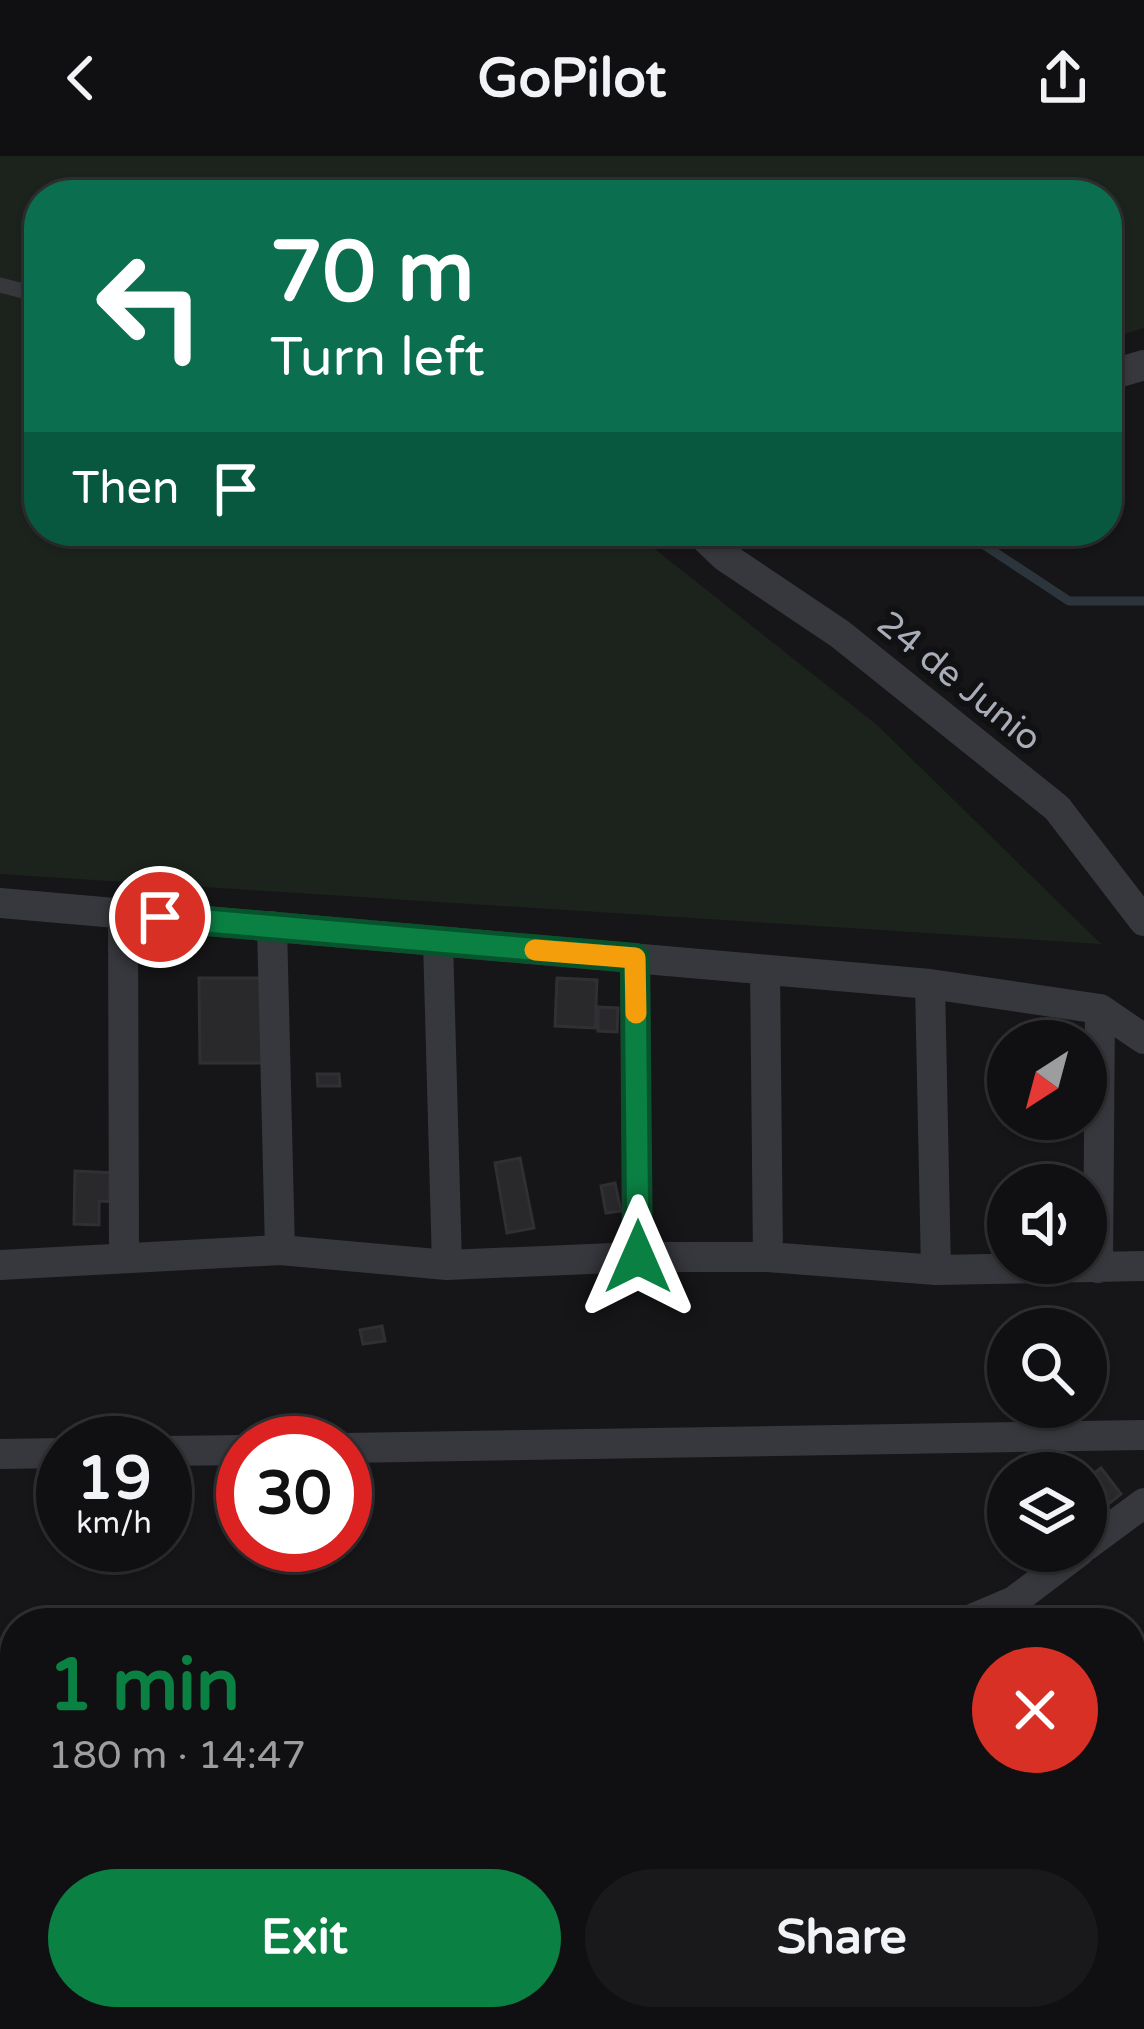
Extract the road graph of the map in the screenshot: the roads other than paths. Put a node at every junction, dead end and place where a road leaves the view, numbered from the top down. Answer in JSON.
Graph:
{"nodes":[{"id":1,"x":714,"y":546,"type":"edge"},
{"id":2,"x":0,"y":903,"type":"edge"},
{"id":3,"x":123,"y":914,"type":"junction"},
{"id":4,"x":1144,"y":921,"type":"edge"},
{"id":5,"x":272,"y":926,"type":"junction"},
{"id":6,"x":438,"y":941,"type":"junction"},
{"id":7,"x":635,"y":958,"type":"junction"},
{"id":8,"x":765,"y":970,"type":"junction"},
{"id":9,"x":930,"y":984,"type":"junction"},
{"id":10,"x":1100,"y":1009,"type":"junction"},
{"id":11,"x":1144,"y":1040,"type":"edge"},
{"id":12,"x":1099,"y":1164,"type":"edge"},
{"id":13,"x":280,"y":1250,"type":"junction"},
{"id":14,"x":124,"y":1254,"type":"junction"},
{"id":15,"x":638,"y":1257,"type":"junction"},
{"id":16,"x":768,"y":1257,"type":"junction"},
{"id":17,"x":0,"y":1265,"type":"edge"},
{"id":18,"x":447,"y":1265,"type":"junction"},
{"id":19,"x":1144,"y":1266,"type":"edge"},
{"id":20,"x":1107,"y":1268,"type":"edge"},
{"id":21,"x":987,"y":1269,"type":"edge"},
{"id":22,"x":936,"y":1270,"type":"junction"},
{"id":23,"x":1144,"y":1435,"type":"edge"},
{"id":24,"x":372,"y":1448,"type":"edge"},
{"id":25,"x":36,"y":1453,"type":"edge"},
{"id":26,"x":0,"y":1454,"type":"edge"},
{"id":27,"x":1144,"y":1502,"type":"edge"},
{"id":28,"x":1107,"y":1531,"type":"edge"},
{"id":29,"x":1052,"y":1572,"type":"edge"},
{"id":30,"x":997,"y":1608,"type":"edge"}],
"edges":[{"from":1,"to":4,"type":"street","name":"24 de Junio"},
{"from":2,"to":3,"type":"street"},
{"from":3,"to":5,"type":"street"},
{"from":3,"to":14,"type":"street"},
{"from":5,"to":6,"type":"street"},
{"from":5,"to":13,"type":"street"},
{"from":6,"to":7,"type":"street"},
{"from":6,"to":18,"type":"street"},
{"from":7,"to":8,"type":"street"},
{"from":7,"to":15,"type":"street"},
{"from":8,"to":9,"type":"street"},
{"from":8,"to":16,"type":"street"},
{"from":9,"to":10,"type":"street"},
{"from":9,"to":22,"type":"street"},
{"from":10,"to":11,"type":"street"},
{"from":10,"to":12,"type":"street"},
{"from":13,"to":14,"type":"street"},
{"from":13,"to":18,"type":"street"},
{"from":14,"to":17,"type":"street"},
{"from":15,"to":16,"type":"street"},
{"from":15,"to":18,"type":"street"},
{"from":16,"to":22,"type":"street"},
{"from":19,"to":20,"type":"street"},
{"from":21,"to":22,"type":"street"},
{"from":23,"to":24,"type":"street"},
{"from":25,"to":26,"type":"street"},
{"from":27,"to":28,"type":"street"},
{"from":29,"to":30,"type":"street"}]}
